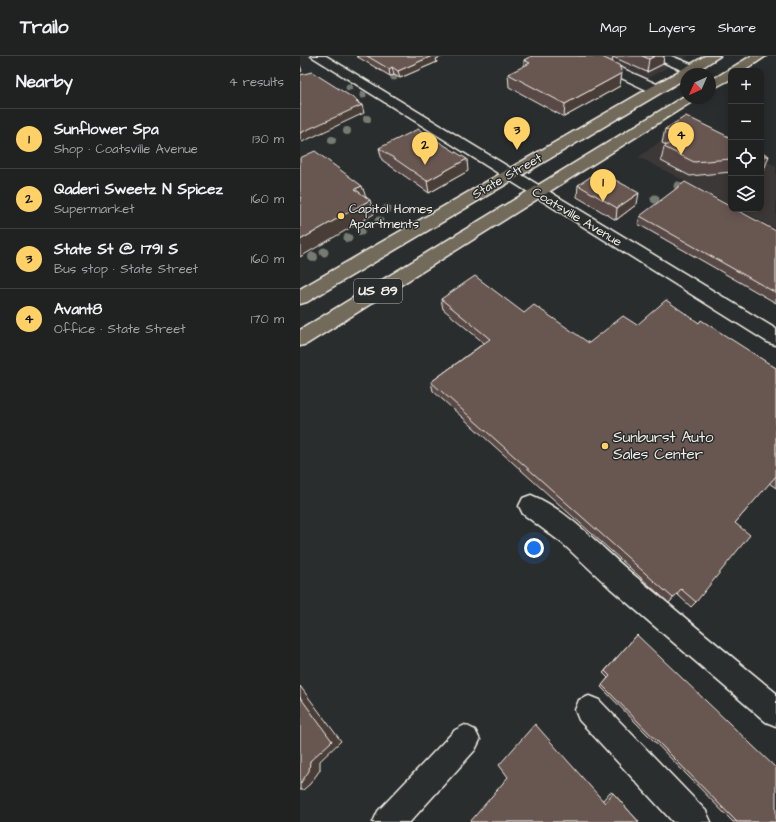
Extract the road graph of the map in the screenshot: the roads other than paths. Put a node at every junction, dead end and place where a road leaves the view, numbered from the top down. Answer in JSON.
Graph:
{"nodes":[{"id":1,"x":317,"y":56,"type":"edge"},
{"id":2,"x":585,"y":56,"type":"edge"},
{"id":3,"x":660,"y":56,"type":"edge"},
{"id":4,"x":714,"y":56,"type":"edge"},
{"id":5,"x":760,"y":56,"type":"edge"},
{"id":6,"x":333,"y":66,"type":"junction"},
{"id":7,"x":689,"y":68,"type":"edge"},
{"id":8,"x":693,"y":68,"type":"edge"},
{"id":9,"x":740,"y":68,"type":"edge"},
{"id":10,"x":319,"y":72,"type":"dead end"},
{"id":11,"x":680,"y":75,"type":"edge"},
{"id":12,"x":728,"y":76,"type":"edge"},
{"id":13,"x":716,"y":83,"type":"edge"},
{"id":14,"x":656,"y":89,"type":"junction"},
{"id":15,"x":681,"y":104,"type":"edge"},
{"id":16,"x":509,"y":175,"type":"junction"},
{"id":17,"x":537,"y":193,"type":"junction"},
{"id":18,"x":300,"y":297,"type":"edge"},
{"id":19,"x":300,"y":338,"type":"edge"},
{"id":20,"x":776,"y":338,"type":"edge"},
{"id":21,"x":531,"y":506,"type":"dead end"},
{"id":22,"x":589,"y":710,"type":"dead end"},
{"id":23,"x":776,"y":712,"type":"edge"},
{"id":24,"x":465,"y":740,"type":"dead end"},
{"id":25,"x":389,"y":822,"type":"edge"},
{"id":26,"x":695,"y":822,"type":"edge"}],
"edges":[{"from":1,"to":6,"type":"street","name":"Coatsville Avenue"},
{"from":2,"to":14,"type":"street"},
{"from":3,"to":7,"type":"street"},
{"from":4,"to":8,"type":"main road","name":"State Street","number":"US 89"},
{"from":5,"to":9,"type":"main road"},
{"from":6,"to":10,"type":"street"},
{"from":6,"to":16,"type":"street","name":"Coatsville Avenue"},
{"from":11,"to":14,"type":"main road","name":"State Street","number":"US 89"},
{"from":12,"to":13,"type":"main road"},
{"from":14,"to":16,"type":"main road","name":"State Street","number":"US 89"},
{"from":15,"to":17,"type":"main road","name":"State Street","number":"US 89"},
{"from":16,"to":17,"type":"street","name":"Coatsville Avenue"},
{"from":16,"to":18,"type":"main road","name":"State Street","number":"US 89"},
{"from":17,"to":19,"type":"main road","name":"State Street","number":"US 89"},
{"from":17,"to":20,"type":"street","name":"Coatsville Avenue"},
{"from":21,"to":23,"type":"street"},
{"from":22,"to":26,"type":"street"},
{"from":24,"to":25,"type":"street"}]}
